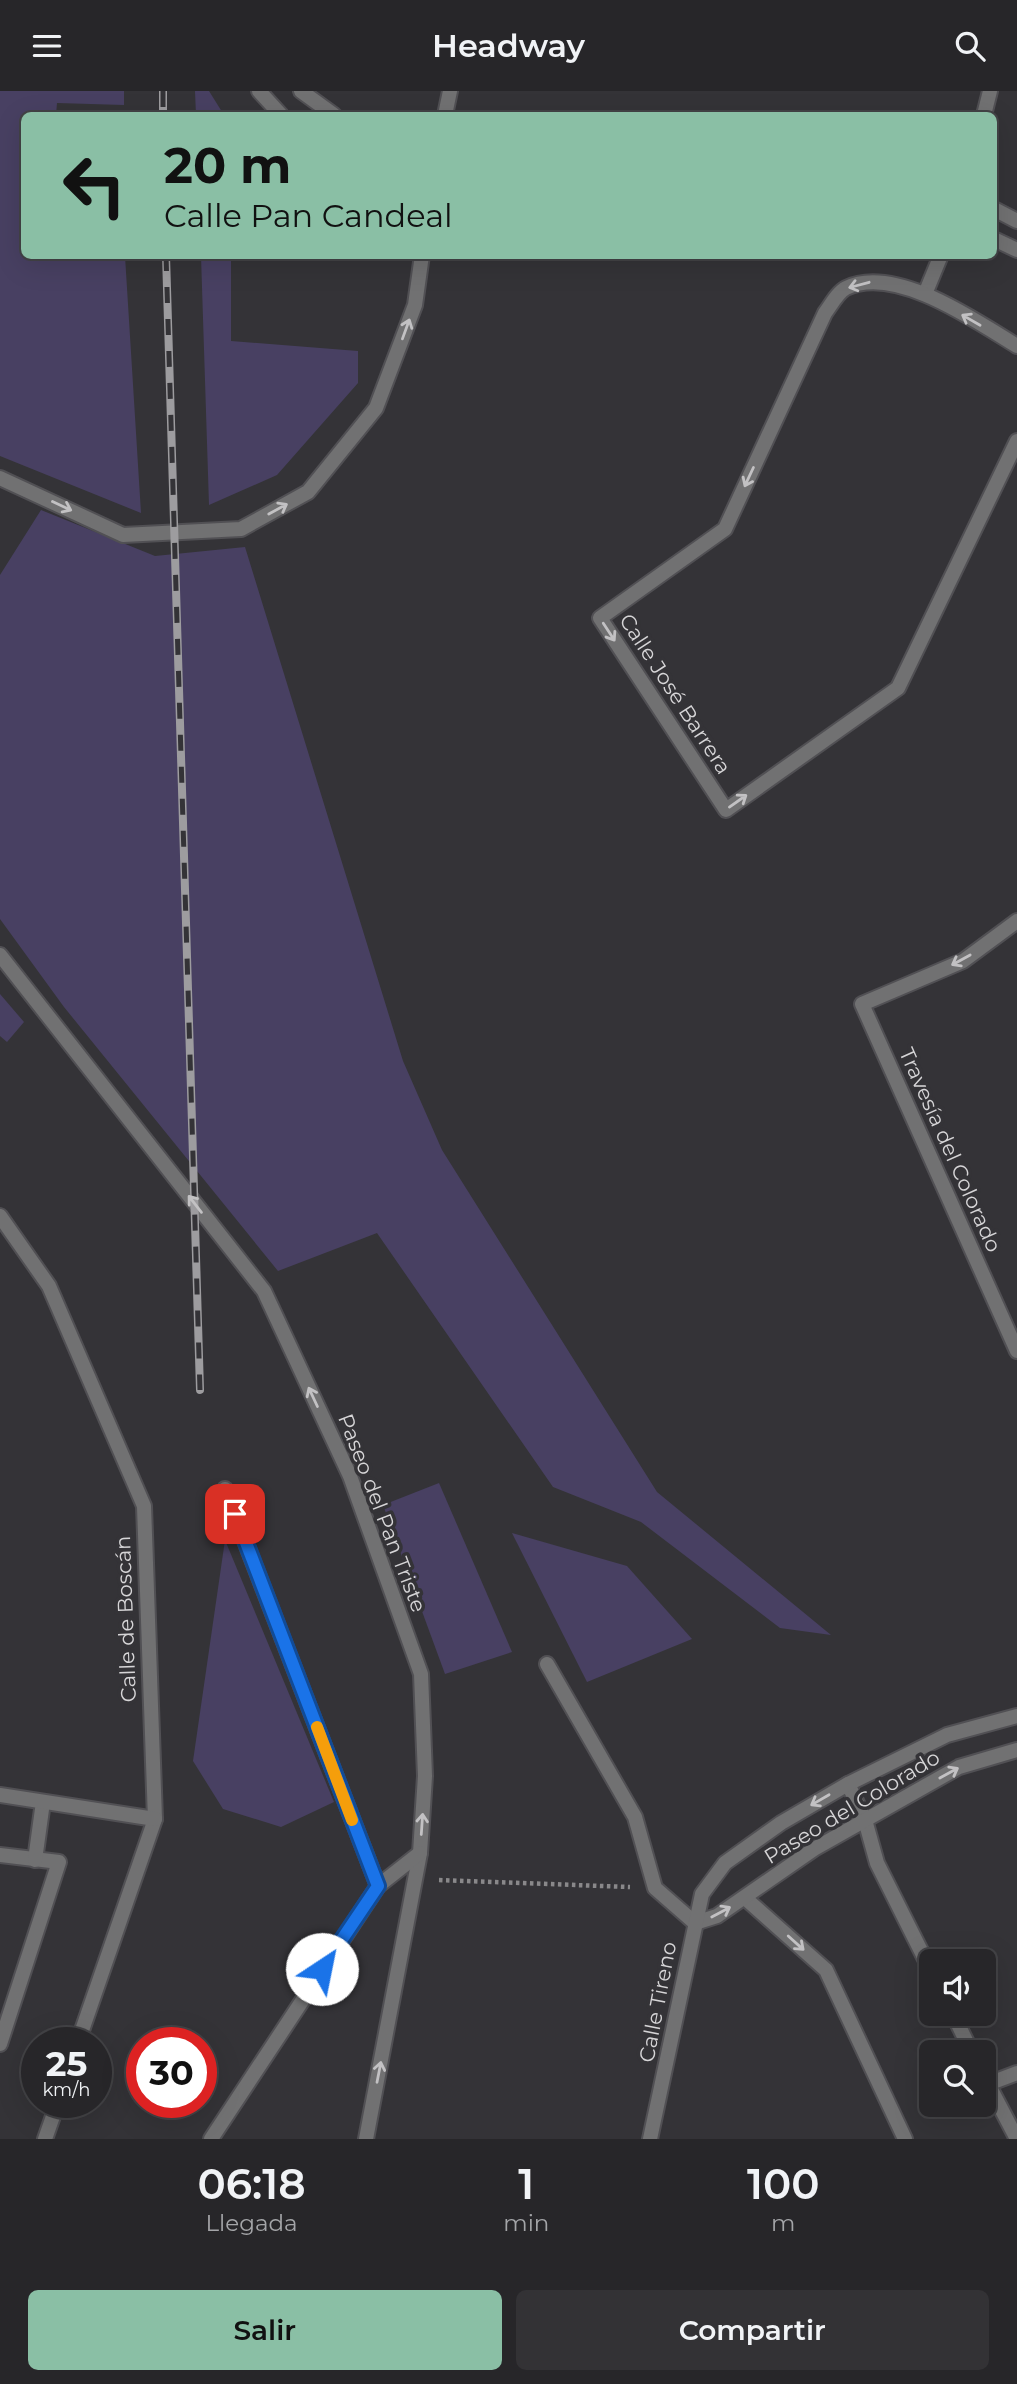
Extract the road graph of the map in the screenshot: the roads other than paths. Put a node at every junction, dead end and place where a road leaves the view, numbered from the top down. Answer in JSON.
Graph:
{"nodes":[{"id":1,"x":259,"y":91,"type":"edge"},
{"id":2,"x":301,"y":91,"type":"edge"},
{"id":3,"x":450,"y":91,"type":"edge"},
{"id":4,"x":990,"y":91,"type":"edge"},
{"id":5,"x":278,"y":112,"type":"edge"},
{"id":6,"x":330,"y":112,"type":"edge"},
{"id":7,"x":446,"y":112,"type":"edge"},
{"id":8,"x":985,"y":112,"type":"edge"},
{"id":9,"x":997,"y":211,"type":"edge"},
{"id":10,"x":1017,"y":221,"type":"edge"},
{"id":11,"x":997,"y":240,"type":"edge"},
{"id":12,"x":1017,"y":250,"type":"edge"},
{"id":13,"x":421,"y":259,"type":"edge"},
{"id":14,"x":939,"y":259,"type":"edge"},
{"id":15,"x":925,"y":294,"type":"junction"},
{"id":16,"x":1017,"y":347,"type":"edge"},
{"id":17,"x":1017,"y":440,"type":"edge"},
{"id":18,"x":0,"y":478,"type":"edge"},
{"id":19,"x":1017,"y":921,"type":"edge"},
{"id":20,"x":0,"y":955,"type":"edge"},
{"id":21,"x":0,"y":1216,"type":"edge"},
{"id":22,"x":1017,"y":1351,"type":"edge"},
{"id":23,"x":225,"y":1489,"type":"dead end"},
{"id":24,"x":547,"y":1664,"type":"dead end"},
{"id":25,"x":1017,"y":1716,"type":"edge"},
{"id":26,"x":1017,"y":1750,"type":"edge"},
{"id":27,"x":848,"y":1784,"type":"junction"},
{"id":28,"x":0,"y":1795,"type":"edge"},
{"id":29,"x":43,"y":1802,"type":"junction"},
{"id":30,"x":155,"y":1819,"type":"junction"},
{"id":31,"x":865,"y":1820,"type":"junction"},
{"id":32,"x":420,"y":1853,"type":"junction"},
{"id":33,"x":0,"y":1855,"type":"edge"},
{"id":34,"x":36,"y":1860,"type":"junction"},
{"id":35,"x":378,"y":1886,"type":"junction"},
{"id":36,"x":745,"y":1898,"type":"junction"},
{"id":37,"x":695,"y":1923,"type":"junction"},
{"id":38,"x":920,"y":1949,"type":"edge"},
{"id":39,"x":83,"y":2027,"type":"edge"},
{"id":40,"x":0,"y":2044,"type":"edge"},
{"id":41,"x":1017,"y":2073,"type":"edge"},
{"id":42,"x":996,"y":2078,"type":"edge"},
{"id":43,"x":996,"y":2099,"type":"edge"},
{"id":44,"x":52,"y":2118,"type":"edge"},
{"id":45,"x":45,"y":2139,"type":"edge"},
{"id":46,"x":211,"y":2139,"type":"edge"},
{"id":47,"x":366,"y":2139,"type":"edge"},
{"id":48,"x":650,"y":2139,"type":"edge"},
{"id":49,"x":905,"y":2139,"type":"edge"},
{"id":50,"x":1017,"y":2139,"type":"edge"}],
"edges":[{"from":1,"to":5,"type":"street"},
{"from":2,"to":6,"type":"street"},
{"from":3,"to":7,"type":"street"},
{"from":4,"to":8,"type":"street"},
{"from":9,"to":10,"type":"street"},
{"from":11,"to":12,"type":"street"},
{"from":18,"to":13,"type":"street","one_way":true},
{"from":14,"to":15,"type":"street"},
{"from":16,"to":15,"type":"street","name":"Calle José Barrera","one_way":true},
{"from":15,"to":17,"type":"street","name":"Calle José Barrera","one_way":true},
{"from":19,"to":22,"type":"street","name":"Travesía del Colorado","one_way":true},
{"from":32,"to":20,"type":"street","name":"Paseo del Pan Triste","one_way":true},
{"from":21,"to":30,"type":"street","name":"Calle de Boscán"},
{"from":23,"to":35,"type":"street"},
{"from":24,"to":37,"type":"street","name":"Calle Tireno"},
{"from":25,"to":27,"type":"street","name":"Paseo del Colorado"},
{"from":31,"to":26,"type":"street","name":"Paseo del Colorado","one_way":true},
{"from":27,"to":31,"type":"street"},
{"from":27,"to":37,"type":"street","name":"Paseo del Colorado","one_way":true},
{"from":28,"to":29,"type":"street"},
{"from":29,"to":30,"type":"street"},
{"from":29,"to":34,"type":"street"},
{"from":30,"to":39,"type":"street","name":"Calle de Boscán"},
{"from":31,"to":36,"type":"street","name":"Paseo del Colorado"},
{"from":31,"to":38,"type":"street"},
{"from":32,"to":35,"type":"street"},
{"from":47,"to":32,"type":"street","name":"Paseo del Pan Triste","one_way":true},
{"from":33,"to":34,"type":"street"},
{"from":34,"to":40,"type":"street"},
{"from":35,"to":46,"type":"street"},
{"from":37,"to":36,"type":"street","name":"Paseo del Colorado","one_way":true},
{"from":36,"to":49,"type":"street","one_way":true},
{"from":37,"to":48,"type":"street","name":"Calle Tireno"},
{"from":41,"to":42,"type":"street"},
{"from":43,"to":50,"type":"street"},
{"from":44,"to":45,"type":"street"}]}
